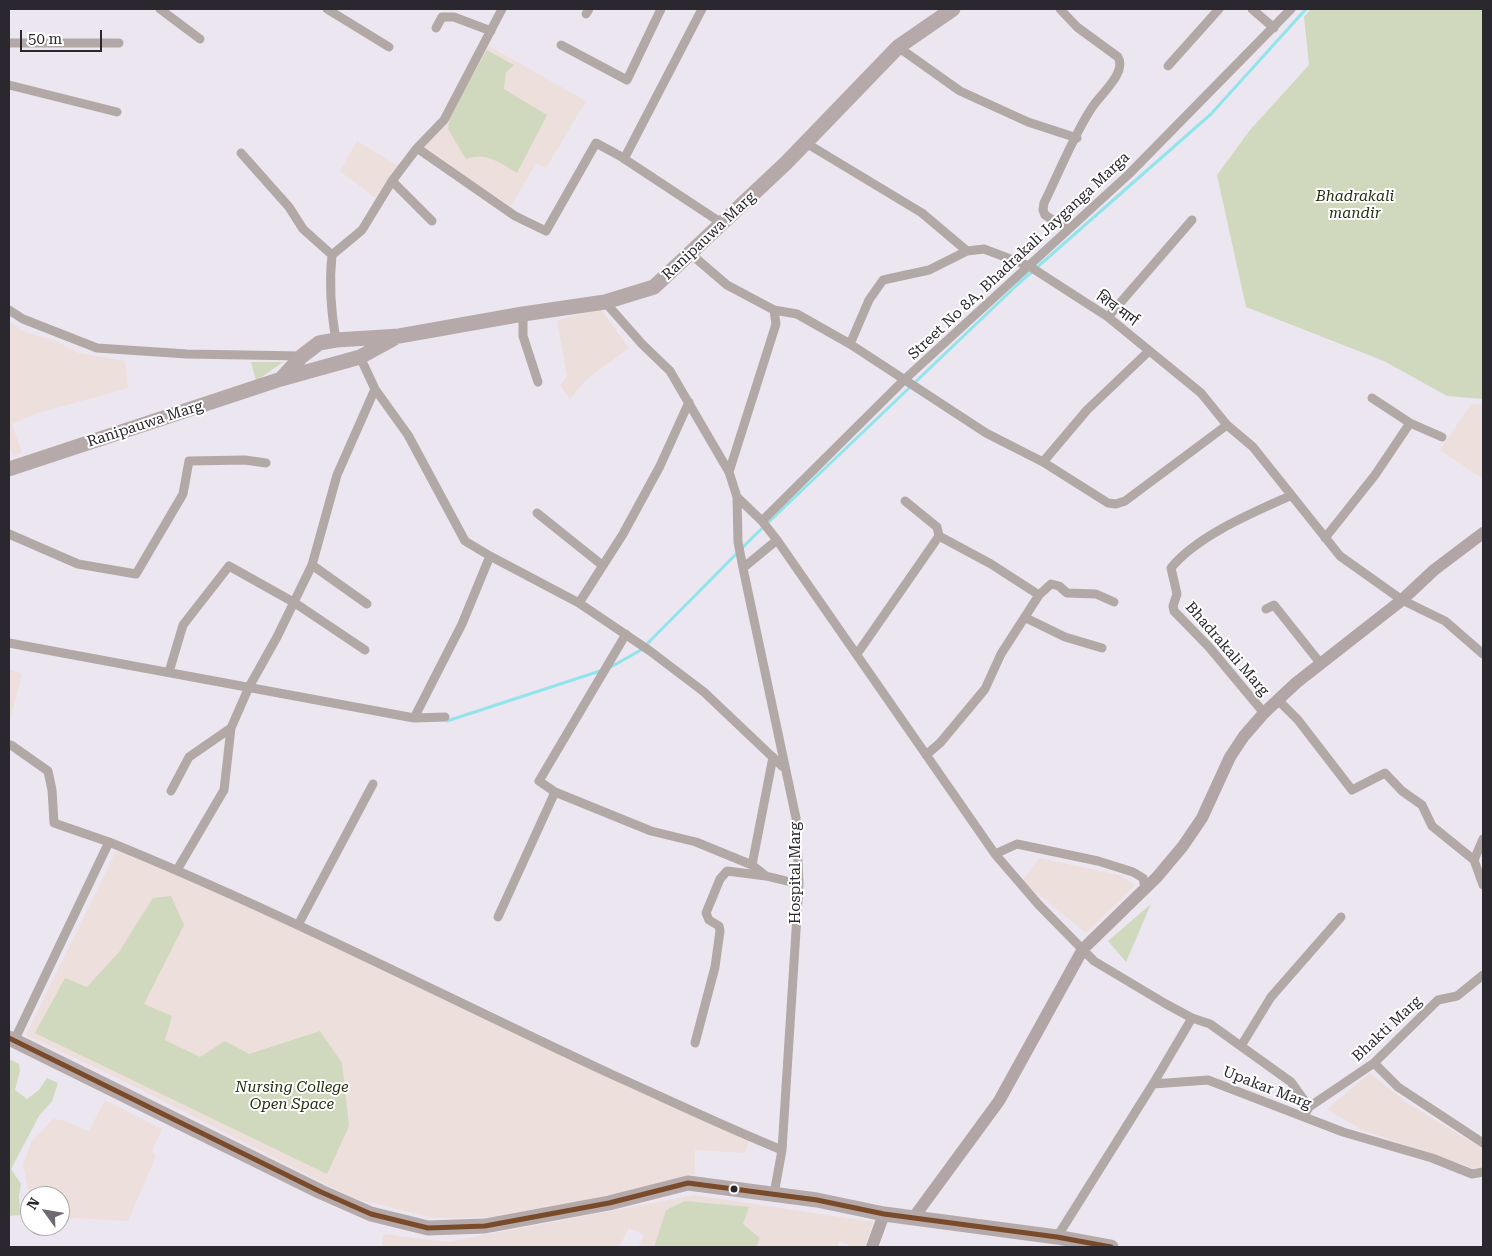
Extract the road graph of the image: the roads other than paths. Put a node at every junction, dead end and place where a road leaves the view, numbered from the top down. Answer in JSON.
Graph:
{"nodes":[{"id":1,"x":160,"y":9,"type":"edge"},
{"id":2,"x":327,"y":9,"type":"edge"},
{"id":3,"x":502,"y":9,"type":"edge"},
{"id":4,"x":661,"y":9,"type":"edge"},
{"id":5,"x":702,"y":9,"type":"edge"},
{"id":6,"x":954,"y":9,"type":"edge"},
{"id":7,"x":1060,"y":9,"type":"edge"},
{"id":8,"x":1219,"y":9,"type":"edge"},
{"id":9,"x":1252,"y":9,"type":"edge"},
{"id":10,"x":1291,"y":9,"type":"edge"},
{"id":11,"x":436,"y":28,"type":"dead end"},
{"id":12,"x":1274,"y":28,"type":"junction"},
{"id":13,"x":490,"y":31,"type":"junction"},
{"id":14,"x":200,"y":39,"type":"dead end"},
{"id":15,"x":9,"y":43,"type":"edge"},
{"id":16,"x":119,"y":43,"type":"dead end"},
{"id":17,"x":561,"y":44,"type":"dead end"},
{"id":18,"x":389,"y":46,"type":"dead end"},
{"id":19,"x":898,"y":47,"type":"junction"},
{"id":20,"x":1168,"y":66,"type":"dead end"},
{"id":21,"x":9,"y":85,"type":"edge"},
{"id":22,"x":117,"y":112,"type":"dead end"},
{"id":23,"x":1077,"y":138,"type":"junction"},
{"id":24,"x":806,"y":143,"type":"junction"},
{"id":25,"x":417,"y":148,"type":"junction"},
{"id":26,"x":241,"y":153,"type":"dead end"},
{"id":27,"x":624,"y":159,"type":"junction"},
{"id":28,"x":392,"y":181,"type":"junction"},
{"id":29,"x":1192,"y":220,"type":"dead end"},
{"id":30,"x":432,"y":221,"type":"dead end"},
{"id":31,"x":723,"y":224,"type":"junction"},
{"id":32,"x":1067,"y":229,"type":"junction"},
{"id":33,"x":967,"y":251,"type":"junction"},
{"id":34,"x":692,"y":254,"type":"junction"},
{"id":35,"x":332,"y":255,"type":"junction"},
{"id":36,"x":1028,"y":266,"type":"junction"},
{"id":37,"x":605,"y":302,"type":"junction"},
{"id":38,"x":9,"y":310,"type":"edge"},
{"id":39,"x":774,"y":310,"type":"junction"},
{"id":40,"x":523,"y":314,"type":"junction"},
{"id":41,"x":1108,"y":317,"type":"junction"},
{"id":42,"x":399,"y":336,"type":"junction"},
{"id":43,"x":336,"y":340,"type":"junction"},
{"id":44,"x":850,"y":344,"type":"junction"},
{"id":45,"x":1149,"y":350,"type":"junction"},
{"id":46,"x":302,"y":356,"type":"junction"},
{"id":47,"x":360,"y":357,"type":"junction"},
{"id":48,"x":281,"y":379,"type":"junction"},
{"id":49,"x":906,"y":380,"type":"junction"},
{"id":50,"x":538,"y":382,"type":"dead end"},
{"id":51,"x":375,"y":389,"type":"junction"},
{"id":52,"x":1372,"y":398,"type":"dead end"},
{"id":53,"x":689,"y":402,"type":"junction"},
{"id":54,"x":1410,"y":423,"type":"junction"},
{"id":55,"x":1227,"y":425,"type":"junction"},
{"id":56,"x":1442,"y":438,"type":"dead end"},
{"id":57,"x":1043,"y":462,"type":"junction"},
{"id":58,"x":266,"y":464,"type":"dead end"},
{"id":59,"x":9,"y":469,"type":"edge"},
{"id":60,"x":729,"y":472,"type":"junction"},
{"id":61,"x":1290,"y":496,"type":"junction"},
{"id":62,"x":737,"y":497,"type":"junction"},
{"id":63,"x":905,"y":501,"type":"dead end"},
{"id":64,"x":537,"y":513,"type":"dead end"},
{"id":65,"x":762,"y":520,"type":"junction"},
{"id":66,"x":1483,"y":533,"type":"edge"},
{"id":67,"x":9,"y":534,"type":"edge"},
{"id":68,"x":939,"y":536,"type":"junction"},
{"id":69,"x":1324,"y":538,"type":"junction"},
{"id":70,"x":777,"y":540,"type":"junction"},
{"id":71,"x":490,"y":556,"type":"junction"},
{"id":72,"x":312,"y":565,"type":"junction"},
{"id":73,"x":602,"y":565,"type":"junction"},
{"id":74,"x":742,"y":568,"type":"junction"},
{"id":75,"x":1039,"y":595,"type":"junction"},
{"id":76,"x":1402,"y":600,"type":"junction"},
{"id":77,"x":579,"y":602,"type":"junction"},
{"id":78,"x":1114,"y":602,"type":"dead end"},
{"id":79,"x":295,"y":603,"type":"junction"},
{"id":80,"x":367,"y":604,"type":"dead end"},
{"id":81,"x":1266,"y":609,"type":"dead end"},
{"id":82,"x":1026,"y":618,"type":"junction"},
{"id":83,"x":626,"y":634,"type":"junction"},
{"id":84,"x":9,"y":643,"type":"edge"},
{"id":85,"x":1102,"y":648,"type":"dead end"},
{"id":86,"x":365,"y":650,"type":"dead end"},
{"id":87,"x":857,"y":654,"type":"junction"},
{"id":88,"x":1483,"y":654,"type":"edge"},
{"id":89,"x":1321,"y":664,"type":"junction"},
{"id":90,"x":169,"y":672,"type":"junction"},
{"id":91,"x":249,"y":687,"type":"junction"},
{"id":92,"x":1278,"y":700,"type":"junction"},
{"id":93,"x":1264,"y":713,"type":"junction"},
{"id":94,"x":445,"y":717,"type":"dead end"},
{"id":95,"x":414,"y":718,"type":"junction"},
{"id":96,"x":231,"y":728,"type":"junction"},
{"id":97,"x":11,"y":745,"type":"dead end"},
{"id":98,"x":926,"y":755,"type":"junction"},
{"id":99,"x":773,"y":757,"type":"junction"},
{"id":100,"x":784,"y":768,"type":"junction"},
{"id":101,"x":373,"y":784,"type":"dead end"},
{"id":102,"x":172,"y":792,"type":"dead end"},
{"id":103,"x":555,"y":792,"type":"junction"},
{"id":104,"x":1483,"y":839,"type":"edge"},
{"id":105,"x":109,"y":842,"type":"junction"},
{"id":106,"x":995,"y":854,"type":"junction"},
{"id":107,"x":1474,"y":860,"type":"junction"},
{"id":108,"x":752,"y":865,"type":"junction"},
{"id":109,"x":177,"y":870,"type":"junction"},
{"id":110,"x":766,"y":876,"type":"junction"},
{"id":111,"x":799,"y":884,"type":"junction"},
{"id":112,"x":1483,"y":885,"type":"edge"},
{"id":113,"x":1145,"y":888,"type":"junction"},
{"id":114,"x":498,"y":917,"type":"dead end"},
{"id":115,"x":1341,"y":917,"type":"dead end"},
{"id":116,"x":298,"y":925,"type":"junction"},
{"id":117,"x":1083,"y":949,"type":"junction"},
{"id":118,"x":1483,"y":975,"type":"edge"},
{"id":119,"x":1192,"y":1018,"type":"junction"},
{"id":120,"x":12,"y":1039,"type":"edge"},
{"id":121,"x":695,"y":1043,"type":"dead end"},
{"id":122,"x":1241,"y":1046,"type":"junction"},
{"id":123,"x":1374,"y":1063,"type":"junction"},
{"id":124,"x":1153,"y":1084,"type":"junction"},
{"id":125,"x":1309,"y":1106,"type":"junction"},
{"id":126,"x":1304,"y":1116,"type":"junction"},
{"id":127,"x":1483,"y":1143,"type":"edge"},
{"id":128,"x":782,"y":1150,"type":"junction"},
{"id":129,"x":1483,"y":1172,"type":"edge"},
{"id":130,"x":774,"y":1194,"type":"junction"},
{"id":131,"x":884,"y":1214,"type":"junction"},
{"id":132,"x":914,"y":1217,"type":"junction"},
{"id":133,"x":1057,"y":1236,"type":"junction"},
{"id":134,"x":872,"y":1247,"type":"edge"},
{"id":135,"x":1110,"y":1247,"type":"edge"}],
"edges":[{"from":1,"to":14,"type":"street"},
{"from":2,"to":18,"type":"street"},
{"from":3,"to":13,"type":"street"},
{"from":4,"to":17,"type":"street"},
{"from":5,"to":27,"type":"street"},
{"from":6,"to":19,"type":"main road","name":"Ranipauwa Marg"},
{"from":7,"to":23,"type":"street"},
{"from":8,"to":20,"type":"street"},
{"from":9,"to":12,"type":"street"},
{"from":10,"to":12,"type":"street","name":"Street No 8A, Bhadrakali Jayganga Marga"},
{"from":11,"to":13,"type":"street"},
{"from":12,"to":32,"type":"street","name":"Street No 8A, Bhadrakali Jayganga Marga"},
{"from":13,"to":25,"type":"street"},
{"from":15,"to":16,"type":"street"},
{"from":19,"to":23,"type":"street"},
{"from":19,"to":24,"type":"main road","name":"Ranipauwa Marg"},
{"from":21,"to":22,"type":"street"},
{"from":23,"to":32,"type":"street"},
{"from":24,"to":31,"type":"main road","name":"Ranipauwa Marg"},
{"from":24,"to":33,"type":"street"},
{"from":25,"to":27,"type":"street"},
{"from":25,"to":28,"type":"street"},
{"from":26,"to":35,"type":"street"},
{"from":27,"to":31,"type":"street"},
{"from":28,"to":30,"type":"street"},
{"from":28,"to":35,"type":"street"},
{"from":29,"to":41,"type":"street"},
{"from":31,"to":34,"type":"main road","name":"Ranipauwa Marg"},
{"from":32,"to":36,"type":"street","name":"Street No 8A, Bhadrakali Jayganga Marga"},
{"from":33,"to":36,"type":"street","name":"शिव मार्ग"},
{"from":33,"to":44,"type":"street","name":"शिव मार्ग"},
{"from":34,"to":37,"type":"main road","name":"Ranipauwa Marg"},
{"from":34,"to":39,"type":"street"},
{"from":35,"to":43,"type":"street"},
{"from":36,"to":41,"type":"street","name":"शिव मार्ग"},
{"from":36,"to":49,"type":"street","name":"Street No 8A, Bhadrakali Jayganga Marga"},
{"from":37,"to":40,"type":"main road","name":"Ranipauwa Marg"},
{"from":37,"to":53,"type":"street"},
{"from":38,"to":46,"type":"street"},
{"from":39,"to":44,"type":"street"},
{"from":39,"to":60,"type":"street"},
{"from":40,"to":42,"type":"main road","name":"Ranipauwa Marg"},
{"from":40,"to":50,"type":"street"},
{"from":41,"to":45,"type":"street","name":"शिव मार्ग"},
{"from":42,"to":43,"type":"main road"},
{"from":42,"to":47,"type":"main road","name":"Ranipauwa Marg"},
{"from":43,"to":46,"type":"main road"},
{"from":44,"to":49,"type":"street"},
{"from":45,"to":55,"type":"street","name":"शिव मार्ग"},
{"from":45,"to":57,"type":"street"},
{"from":46,"to":48,"type":"main road"},
{"from":47,"to":48,"type":"main road","name":"Ranipauwa Marg"},
{"from":47,"to":51,"type":"street"},
{"from":48,"to":59,"type":"main road","name":"Ranipauwa Marg"},
{"from":49,"to":57,"type":"street"},
{"from":49,"to":65,"type":"street","name":"Street No 8A, Bhadrakali Jayganga Marga"},
{"from":51,"to":71,"type":"street"},
{"from":51,"to":72,"type":"street"},
{"from":52,"to":54,"type":"street"},
{"from":53,"to":60,"type":"street"},
{"from":53,"to":73,"type":"street"},
{"from":54,"to":56,"type":"street"},
{"from":54,"to":69,"type":"street"},
{"from":55,"to":57,"type":"street"},
{"from":55,"to":61,"type":"street","name":"शिव मार्ग"},
{"from":58,"to":67,"type":"street"},
{"from":60,"to":62,"type":"street"},
{"from":61,"to":69,"type":"street","name":"शिव मार्ग"},
{"from":61,"to":93,"type":"street","name":"Bhadrakali Marg"},
{"from":62,"to":65,"type":"street"},
{"from":62,"to":74,"type":"street","name":"Hospital Marg"},
{"from":63,"to":68,"type":"street"},
{"from":64,"to":73,"type":"street"},
{"from":65,"to":70,"type":"street"},
{"from":66,"to":76,"type":"main road"},
{"from":68,"to":75,"type":"street"},
{"from":68,"to":87,"type":"street"},
{"from":69,"to":76,"type":"street","name":"शिव मार्ग"},
{"from":70,"to":74,"type":"street"},
{"from":70,"to":87,"type":"street"},
{"from":71,"to":77,"type":"street"},
{"from":71,"to":95,"type":"street"},
{"from":72,"to":79,"type":"street"},
{"from":72,"to":80,"type":"street"},
{"from":73,"to":77,"type":"street"},
{"from":74,"to":100,"type":"street","name":"Hospital Marg"},
{"from":75,"to":78,"type":"street"},
{"from":75,"to":82,"type":"street"},
{"from":76,"to":88,"type":"street","name":"शिव मार्ग"},
{"from":76,"to":89,"type":"main road"},
{"from":77,"to":83,"type":"street"},
{"from":79,"to":86,"type":"street"},
{"from":79,"to":90,"type":"street"},
{"from":79,"to":91,"type":"street"},
{"from":81,"to":89,"type":"street"},
{"from":82,"to":85,"type":"street"},
{"from":82,"to":98,"type":"street"},
{"from":83,"to":99,"type":"street"},
{"from":83,"to":103,"type":"street"},
{"from":84,"to":90,"type":"street"},
{"from":87,"to":98,"type":"street"},
{"from":89,"to":92,"type":"main road"},
{"from":90,"to":91,"type":"street"},
{"from":91,"to":95,"type":"street"},
{"from":91,"to":96,"type":"street"},
{"from":92,"to":93,"type":"main road"},
{"from":92,"to":107,"type":"street"},
{"from":93,"to":113,"type":"main road"},
{"from":94,"to":95,"type":"street"},
{"from":96,"to":102,"type":"street"},
{"from":96,"to":109,"type":"street"},
{"from":97,"to":105,"type":"street"},
{"from":98,"to":106,"type":"street"},
{"from":99,"to":100,"type":"street"},
{"from":99,"to":108,"type":"street"},
{"from":100,"to":111,"type":"street","name":"Hospital Marg"},
{"from":101,"to":116,"type":"street"},
{"from":103,"to":108,"type":"street"},
{"from":103,"to":114,"type":"street"},
{"from":104,"to":107,"type":"street"},
{"from":105,"to":109,"type":"street"},
{"from":105,"to":120,"type":"street"},
{"from":106,"to":113,"type":"street"},
{"from":106,"to":117,"type":"street"},
{"from":107,"to":112,"type":"street"},
{"from":108,"to":110,"type":"street"},
{"from":109,"to":116,"type":"street"},
{"from":110,"to":111,"type":"street"},
{"from":110,"to":121,"type":"street"},
{"from":111,"to":128,"type":"street","name":"Hospital Marg"},
{"from":113,"to":117,"type":"main road"},
{"from":115,"to":122,"type":"street"},
{"from":116,"to":128,"type":"street"},
{"from":117,"to":119,"type":"street"},
{"from":117,"to":132,"type":"main road"},
{"from":118,"to":123,"type":"street","name":"Bhakti Marg"},
{"from":119,"to":122,"type":"street"},
{"from":119,"to":124,"type":"street"},
{"from":120,"to":130,"type":"main road"},
{"from":122,"to":125,"type":"street"},
{"from":123,"to":125,"type":"street","name":"Bhakti Marg"},
{"from":123,"to":127,"type":"street"},
{"from":124,"to":126,"type":"street","name":"Upakar Marg"},
{"from":124,"to":133,"type":"street"},
{"from":125,"to":126,"type":"street"},
{"from":126,"to":129,"type":"street","name":"Upakar Marg"},
{"from":128,"to":130,"type":"street","name":"Hospital Marg"},
{"from":130,"to":131,"type":"main road"},
{"from":131,"to":132,"type":"main road"},
{"from":131,"to":134,"type":"main road"},
{"from":132,"to":133,"type":"main road"},
{"from":133,"to":135,"type":"main road"}]}
